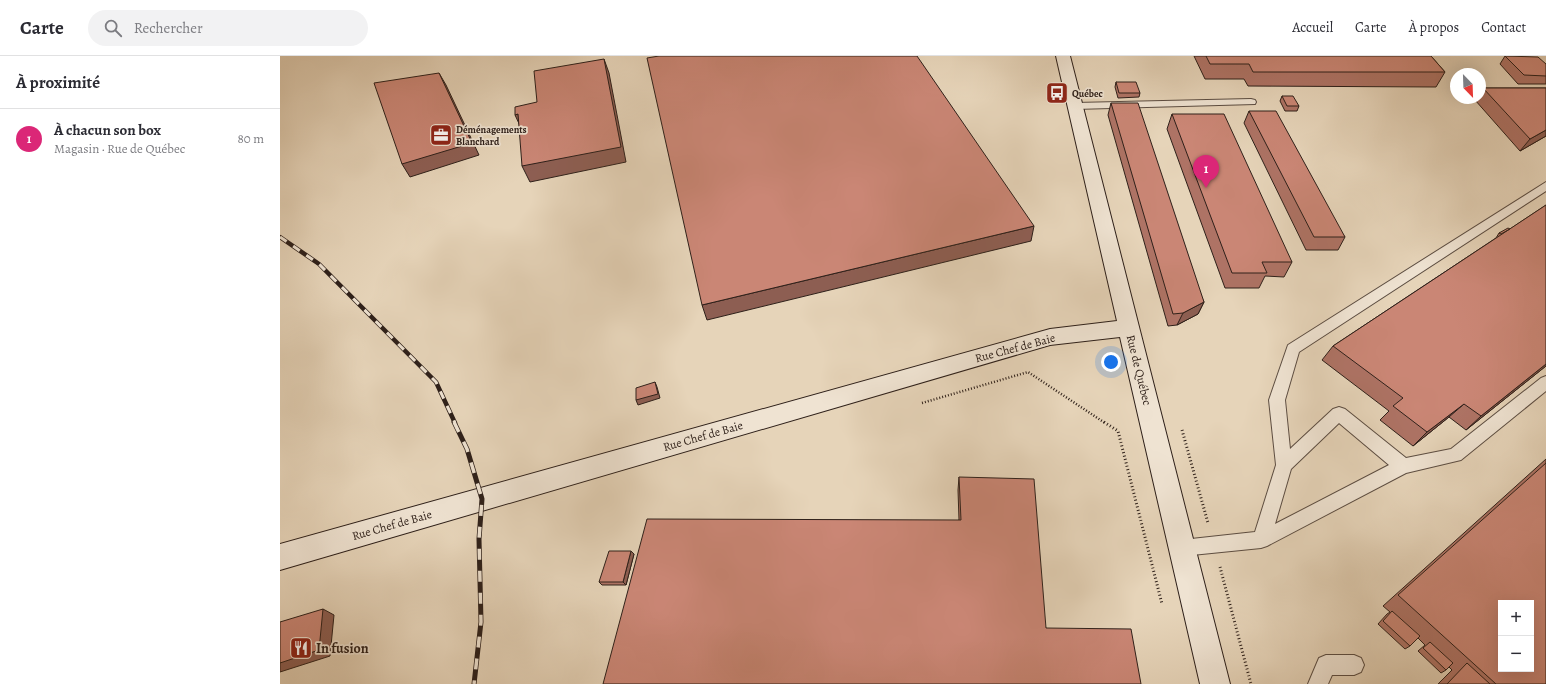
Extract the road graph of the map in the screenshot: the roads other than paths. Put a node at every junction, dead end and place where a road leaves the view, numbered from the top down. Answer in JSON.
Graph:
{"nodes":[{"id":1,"x":1063,"y":56,"type":"edge"},
{"id":2,"x":1251,"y":102,"type":"dead end"},
{"id":3,"x":1075,"y":106,"type":"junction"},
{"id":4,"x":1546,"y":186,"type":"edge"},
{"id":5,"x":1129,"y":328,"type":"junction"},
{"id":6,"x":1546,"y":382,"type":"edge"},
{"id":7,"x":1284,"y":465,"type":"junction"},
{"id":8,"x":1403,"y":466,"type":"junction"},
{"id":9,"x":1261,"y":540,"type":"junction"},
{"id":10,"x":1182,"y":548,"type":"junction"},
{"id":11,"x":280,"y":557,"type":"edge"},
{"id":12,"x":1354,"y":665,"type":"dead end"},
{"id":13,"x":1215,"y":684,"type":"edge"},
{"id":14,"x":1318,"y":684,"type":"edge"}],
"edges":[{"from":1,"to":3,"type":"street","name":"Rue de Québec"},
{"from":2,"to":3,"type":"lane"},
{"from":3,"to":5,"type":"street","name":"Rue de Québec"},
{"from":4,"to":7,"type":"lane"},
{"from":5,"to":10,"type":"street","name":"Rue de Québec"},
{"from":5,"to":11,"type":"street","name":"Rue Chef de Baie"},
{"from":6,"to":8,"type":"lane"},
{"from":7,"to":8,"type":"lane"},
{"from":7,"to":9,"type":"lane"},
{"from":8,"to":9,"type":"lane"},
{"from":9,"to":10,"type":"lane"},
{"from":10,"to":13,"type":"street","name":"Rue de Québec"},
{"from":12,"to":14,"type":"lane"}]}
